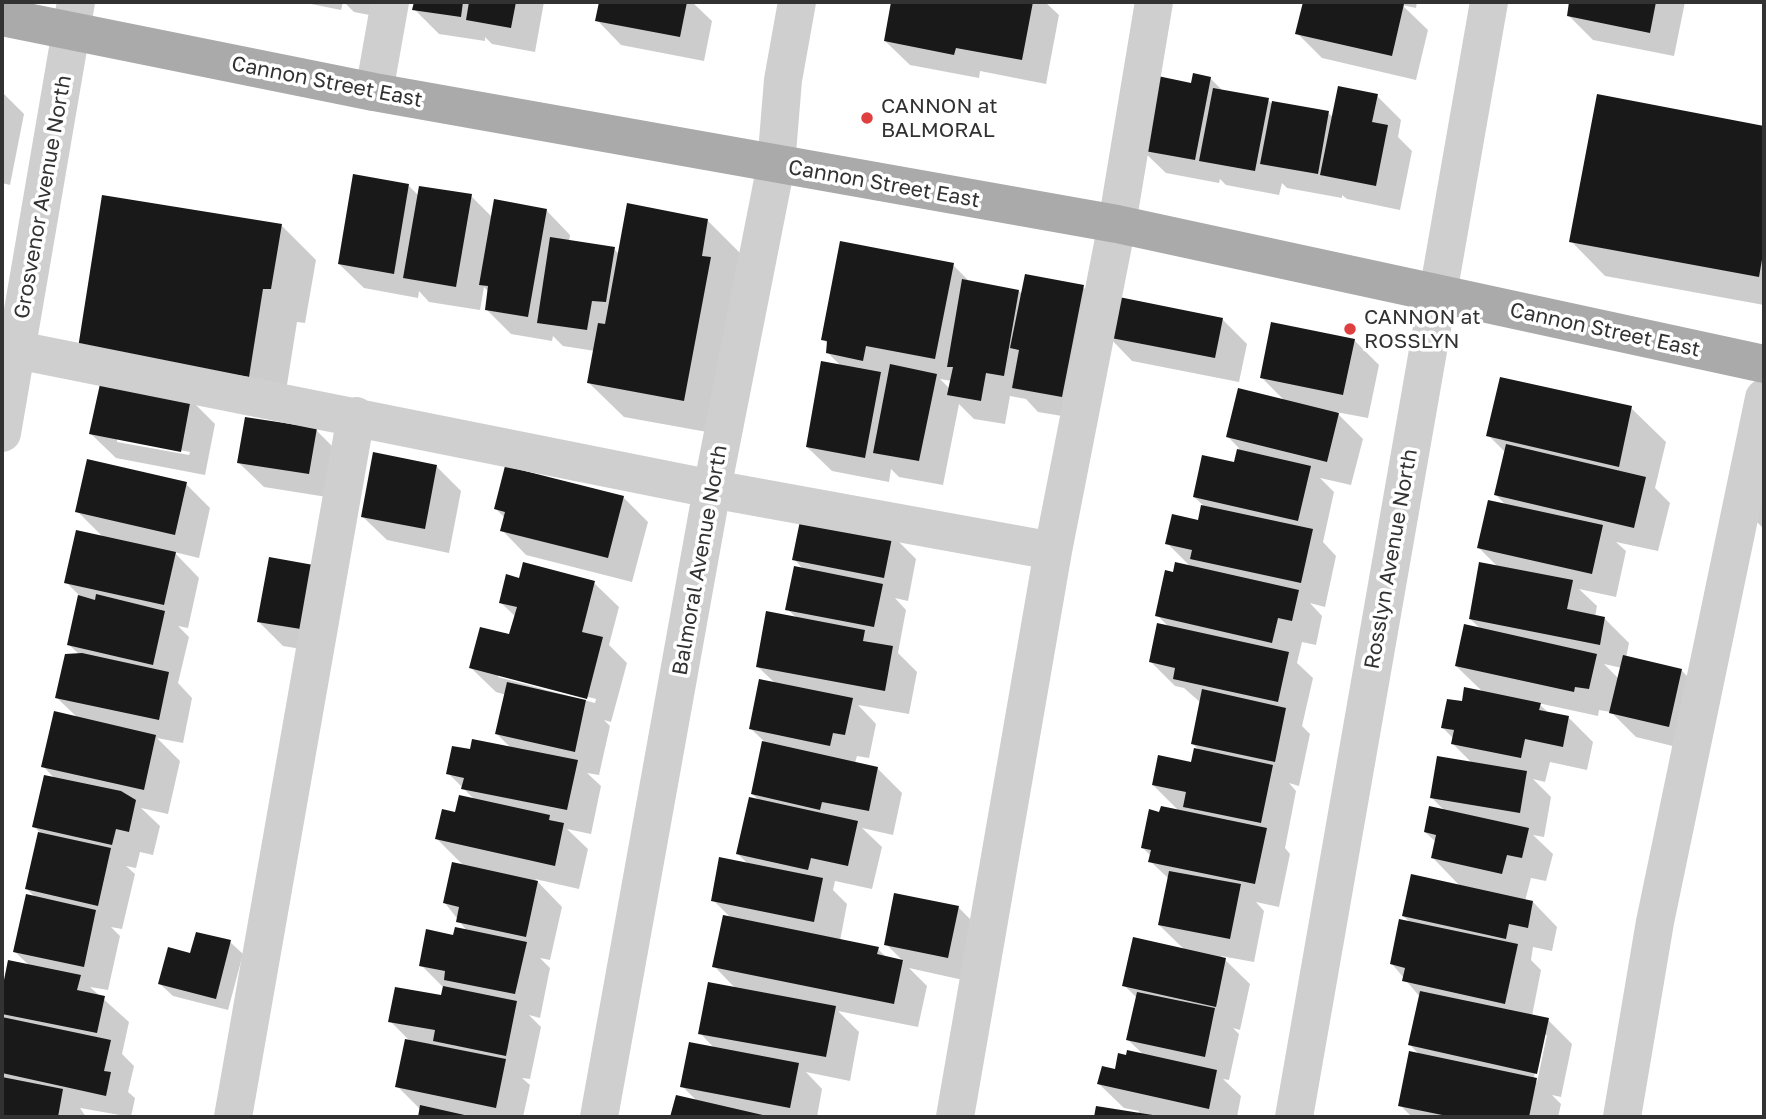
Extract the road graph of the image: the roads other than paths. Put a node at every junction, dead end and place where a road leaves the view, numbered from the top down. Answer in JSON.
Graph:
{"nodes":[{"id":1,"x":390,"y":2,"type":"edge"},
{"id":2,"x":797,"y":2,"type":"edge"},
{"id":3,"x":1154,"y":2,"type":"edge"},
{"id":4,"x":1489,"y":2,"type":"edge"},
{"id":5,"x":74,"y":16,"type":"edge"},
{"id":6,"x":2,"y":17,"type":"edge"},
{"id":7,"x":374,"y":92,"type":"junction"},
{"id":8,"x":775,"y":165,"type":"junction"},
{"id":9,"x":1117,"y":224,"type":"junction"},
{"id":10,"x":1437,"y":294,"type":"junction"},
{"id":11,"x":9,"y":348,"type":"edge"},
{"id":12,"x":1764,"y":365,"type":"edge"},
{"id":13,"x":1764,"y":398,"type":"edge"},
{"id":14,"x":356,"y":416,"type":"junction"},
{"id":15,"x":2,"y":433,"type":"edge"},
{"id":16,"x":712,"y":489,"type":"junction"},
{"id":17,"x":1053,"y":551,"type":"junction"},
{"id":18,"x":233,"y":1117,"type":"edge"},
{"id":19,"x":599,"y":1117,"type":"edge"},
{"id":20,"x":955,"y":1117,"type":"edge"},
{"id":21,"x":1294,"y":1117,"type":"edge"},
{"id":22,"x":1622,"y":1117,"type":"edge"}],
"edges":[{"from":1,"to":7,"type":"street"},
{"from":2,"to":8,"type":"street","name":"Balmoral Avenue North"},
{"from":3,"to":9,"type":"street"},
{"from":4,"to":10,"type":"street","name":"Rosslyn Avenue North"},
{"from":5,"to":6,"type":"main road","name":"Cannon Street East"},
{"from":5,"to":7,"type":"main road","name":"Cannon Street East"},
{"from":5,"to":11,"type":"street","name":"Grosvenor Avenue North"},
{"from":7,"to":8,"type":"main road","name":"Cannon Street East"},
{"from":8,"to":9,"type":"main road","name":"Cannon Street East"},
{"from":8,"to":16,"type":"street","name":"Balmoral Avenue North"},
{"from":9,"to":10,"type":"main road","name":"Cannon Street East"},
{"from":9,"to":17,"type":"street"},
{"from":10,"to":12,"type":"main road","name":"Cannon Street East"},
{"from":10,"to":21,"type":"street","name":"Rosslyn Avenue North"},
{"from":11,"to":14,"type":"street"},
{"from":11,"to":15,"type":"street","name":"Grosvenor Avenue North"},
{"from":13,"to":22,"type":"street"},
{"from":14,"to":16,"type":"street"},
{"from":14,"to":18,"type":"street"},
{"from":16,"to":17,"type":"street"},
{"from":16,"to":19,"type":"street","name":"Balmoral Avenue North"},
{"from":17,"to":20,"type":"street"}]}
